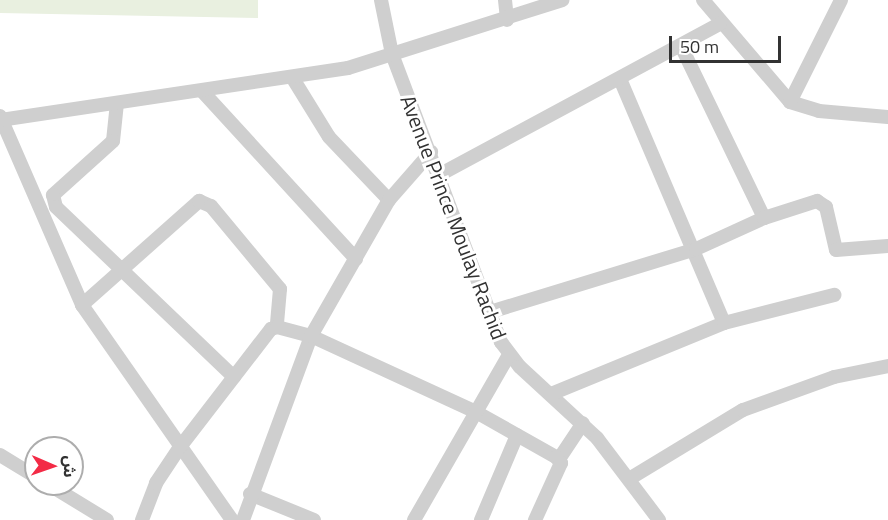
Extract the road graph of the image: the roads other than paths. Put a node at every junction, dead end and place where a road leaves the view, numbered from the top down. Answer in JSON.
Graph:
{"nodes":[{"id":1,"x":381,"y":0,"type":"edge"},
{"id":2,"x":505,"y":0,"type":"edge"},
{"id":3,"x":703,"y":0,"type":"edge"},
{"id":4,"x":841,"y":0,"type":"edge"},
{"id":5,"x":557,"y":1,"type":"edge"},
{"id":6,"x":507,"y":20,"type":"junction"},
{"id":7,"x":720,"y":24,"type":"junction"},
{"id":8,"x":681,"y":46,"type":"junction"},
{"id":9,"x":392,"y":54,"type":"junction"},
{"id":10,"x":292,"y":77,"type":"junction"},
{"id":11,"x":620,"y":79,"type":"junction"},
{"id":12,"x":202,"y":91,"type":"junction"},
{"id":13,"x":790,"y":102,"type":"junction"},
{"id":14,"x":117,"y":103,"type":"junction"},
{"id":15,"x":888,"y":117,"type":"edge"},
{"id":16,"x":1,"y":118,"type":"edge"},
{"id":17,"x":431,"y":152,"type":"junction"},
{"id":18,"x":439,"y":175,"type":"junction"},
{"id":19,"x":389,"y":200,"type":"junction"},
{"id":20,"x":764,"y":218,"type":"junction"},
{"id":21,"x":888,"y":246,"type":"edge"},
{"id":22,"x":696,"y":249,"type":"junction"},
{"id":23,"x":356,"y":259,"type":"junction"},
{"id":24,"x":120,"y":272,"type":"junction"},
{"id":25,"x":834,"y":295,"type":"dead end"},
{"id":26,"x":82,"y":305,"type":"junction"},
{"id":27,"x":490,"y":312,"type":"junction"},
{"id":28,"x":724,"y":323,"type":"junction"},
{"id":29,"x":277,"y":327,"type":"junction"},
{"id":30,"x":311,"y":336,"type":"junction"},
{"id":31,"x":509,"y":355,"type":"junction"},
{"id":32,"x":888,"y":366,"type":"edge"},
{"id":33,"x":234,"y":377,"type":"junction"},
{"id":34,"x":551,"y":394,"type":"junction"},
{"id":35,"x":476,"y":412,"type":"junction"},
{"id":36,"x":583,"y":423,"type":"junction"},
{"id":37,"x":517,"y":435,"type":"junction"},
{"id":38,"x":180,"y":447,"type":"junction"},
{"id":39,"x":0,"y":455,"type":"edge"},
{"id":40,"x":558,"y":463,"type":"junction"},
{"id":41,"x":24,"y":470,"type":"edge"},
{"id":42,"x":629,"y":479,"type":"junction"},
{"id":43,"x":250,"y":494,"type":"junction"},
{"id":44,"x":66,"y":496,"type":"edge"},
{"id":45,"x":101,"y":519,"type":"edge"},
{"id":46,"x":142,"y":520,"type":"edge"},
{"id":47,"x":232,"y":520,"type":"edge"},
{"id":48,"x":243,"y":520,"type":"edge"},
{"id":49,"x":314,"y":520,"type":"edge"},
{"id":50,"x":414,"y":520,"type":"edge"},
{"id":51,"x":481,"y":520,"type":"edge"},
{"id":52,"x":535,"y":520,"type":"edge"},
{"id":53,"x":659,"y":520,"type":"edge"}],
"edges":[{"from":1,"to":9,"type":"street","name":"Avenue Prince Moulay Rachid"},
{"from":2,"to":6,"type":"street"},
{"from":3,"to":7,"type":"street"},
{"from":4,"to":13,"type":"street"},
{"from":5,"to":6,"type":"street"},
{"from":6,"to":9,"type":"street"},
{"from":7,"to":8,"type":"street"},
{"from":7,"to":13,"type":"street"},
{"from":8,"to":11,"type":"street"},
{"from":8,"to":20,"type":"street"},
{"from":9,"to":10,"type":"street"},
{"from":9,"to":17,"type":"street","name":"Avenue Prince Moulay Rachid"},
{"from":10,"to":12,"type":"street"},
{"from":10,"to":19,"type":"street"},
{"from":11,"to":18,"type":"street"},
{"from":11,"to":22,"type":"street"},
{"from":12,"to":14,"type":"street"},
{"from":12,"to":23,"type":"street"},
{"from":13,"to":15,"type":"street"},
{"from":14,"to":16,"type":"street"},
{"from":14,"to":24,"type":"street"},
{"from":16,"to":26,"type":"street"},
{"from":17,"to":18,"type":"street","name":"Avenue Prince Moulay Rachid"},
{"from":17,"to":19,"type":"street"},
{"from":18,"to":27,"type":"street","name":"Avenue Prince Moulay Rachid"},
{"from":19,"to":23,"type":"street"},
{"from":20,"to":21,"type":"street"},
{"from":20,"to":22,"type":"street"},
{"from":22,"to":27,"type":"street"},
{"from":22,"to":28,"type":"street"},
{"from":23,"to":30,"type":"street"},
{"from":24,"to":26,"type":"street"},
{"from":24,"to":29,"type":"street"},
{"from":24,"to":33,"type":"street"},
{"from":25,"to":28,"type":"street"},
{"from":26,"to":38,"type":"street"},
{"from":27,"to":31,"type":"street","name":"Avenue Prince Moulay Rachid"},
{"from":28,"to":34,"type":"street"},
{"from":29,"to":30,"type":"street"},
{"from":29,"to":33,"type":"street"},
{"from":30,"to":35,"type":"street"},
{"from":30,"to":43,"type":"street"},
{"from":31,"to":34,"type":"street","name":"Avenue Prince Moulay Rachid"},
{"from":31,"to":35,"type":"street"},
{"from":32,"to":42,"type":"street"},
{"from":33,"to":38,"type":"street"},
{"from":34,"to":36,"type":"street","name":"Avenue Prince Moulay Rachid"},
{"from":35,"to":37,"type":"street"},
{"from":35,"to":50,"type":"street"},
{"from":36,"to":40,"type":"street"},
{"from":36,"to":42,"type":"street","name":"Avenue Prince Moulay Rachid"},
{"from":37,"to":40,"type":"street"},
{"from":37,"to":51,"type":"street"},
{"from":38,"to":46,"type":"street"},
{"from":38,"to":47,"type":"street"},
{"from":39,"to":41,"type":"street"},
{"from":40,"to":52,"type":"street"},
{"from":42,"to":53,"type":"street","name":"Avenue Prince Moulay Rachid"},
{"from":43,"to":48,"type":"street"},
{"from":43,"to":49,"type":"street"},
{"from":44,"to":45,"type":"street"}]}
